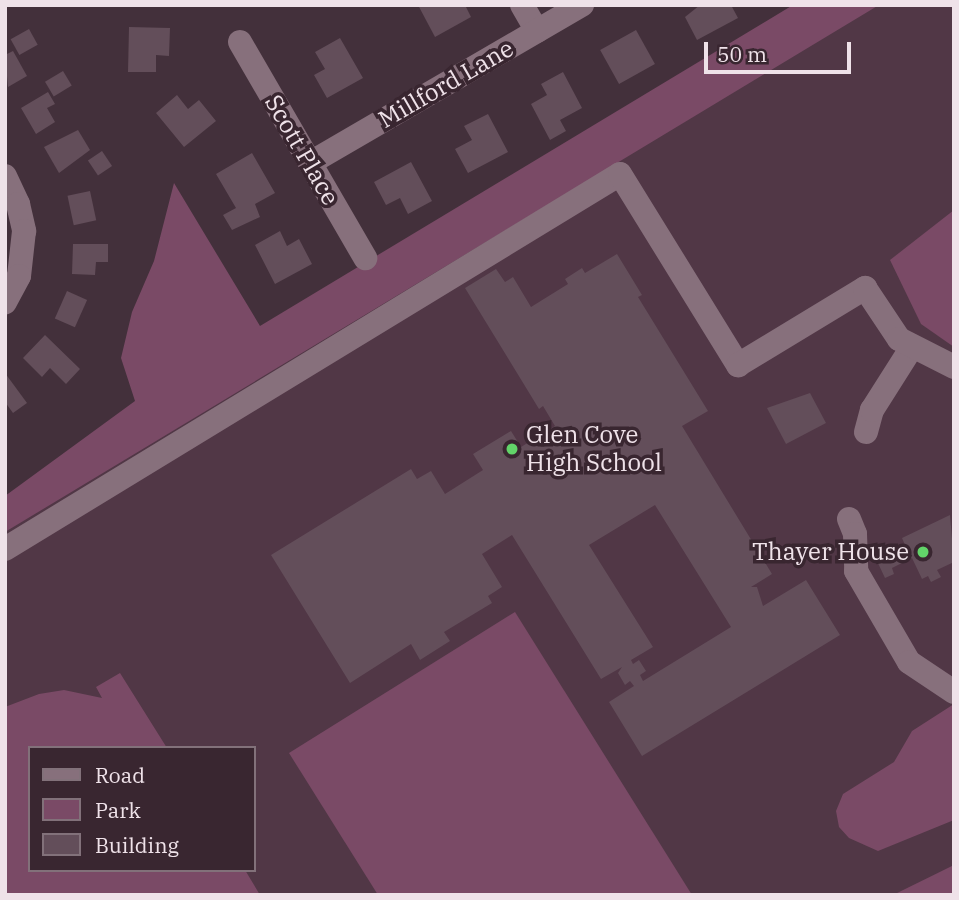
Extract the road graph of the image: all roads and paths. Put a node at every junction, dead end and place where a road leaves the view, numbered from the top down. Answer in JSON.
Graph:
{"nodes":[{"id":1,"x":522,"y":5,"type":"edge"},
{"id":2,"x":582,"y":5,"type":"edge"},
{"id":3,"x":537,"y":31,"type":"junction"},
{"id":4,"x":240,"y":42,"type":"dead end"},
{"id":5,"x":310,"y":163,"type":"junction"},
{"id":6,"x":5,"y":176,"type":"edge"},
{"id":7,"x":365,"y":258,"type":"dead end"},
{"id":8,"x":5,"y":302,"type":"edge"},
{"id":9,"x":912,"y":347,"type":"junction"},
{"id":10,"x":954,"y":368,"type":"edge"},
{"id":11,"x":866,"y":432,"type":"dead end"},
{"id":12,"x":849,"y":519,"type":"dead end"},
{"id":13,"x":5,"y":550,"type":"edge"},
{"id":14,"x":954,"y":692,"type":"edge"}],
"edges":[{"from":1,"to":3,"type":"street"},
{"from":2,"to":3,"type":"street","name":"Millford Lane"},
{"from":3,"to":5,"type":"street","name":"Millford Lane"},
{"from":4,"to":5,"type":"street","name":"Scott Place"},
{"from":5,"to":7,"type":"street","name":"Scott Place"},
{"from":6,"to":8,"type":"street"},
{"from":9,"to":10,"type":"street"},
{"from":9,"to":11,"type":"street"},
{"from":9,"to":13,"type":"street"},
{"from":12,"to":14,"type":"street"}]}
